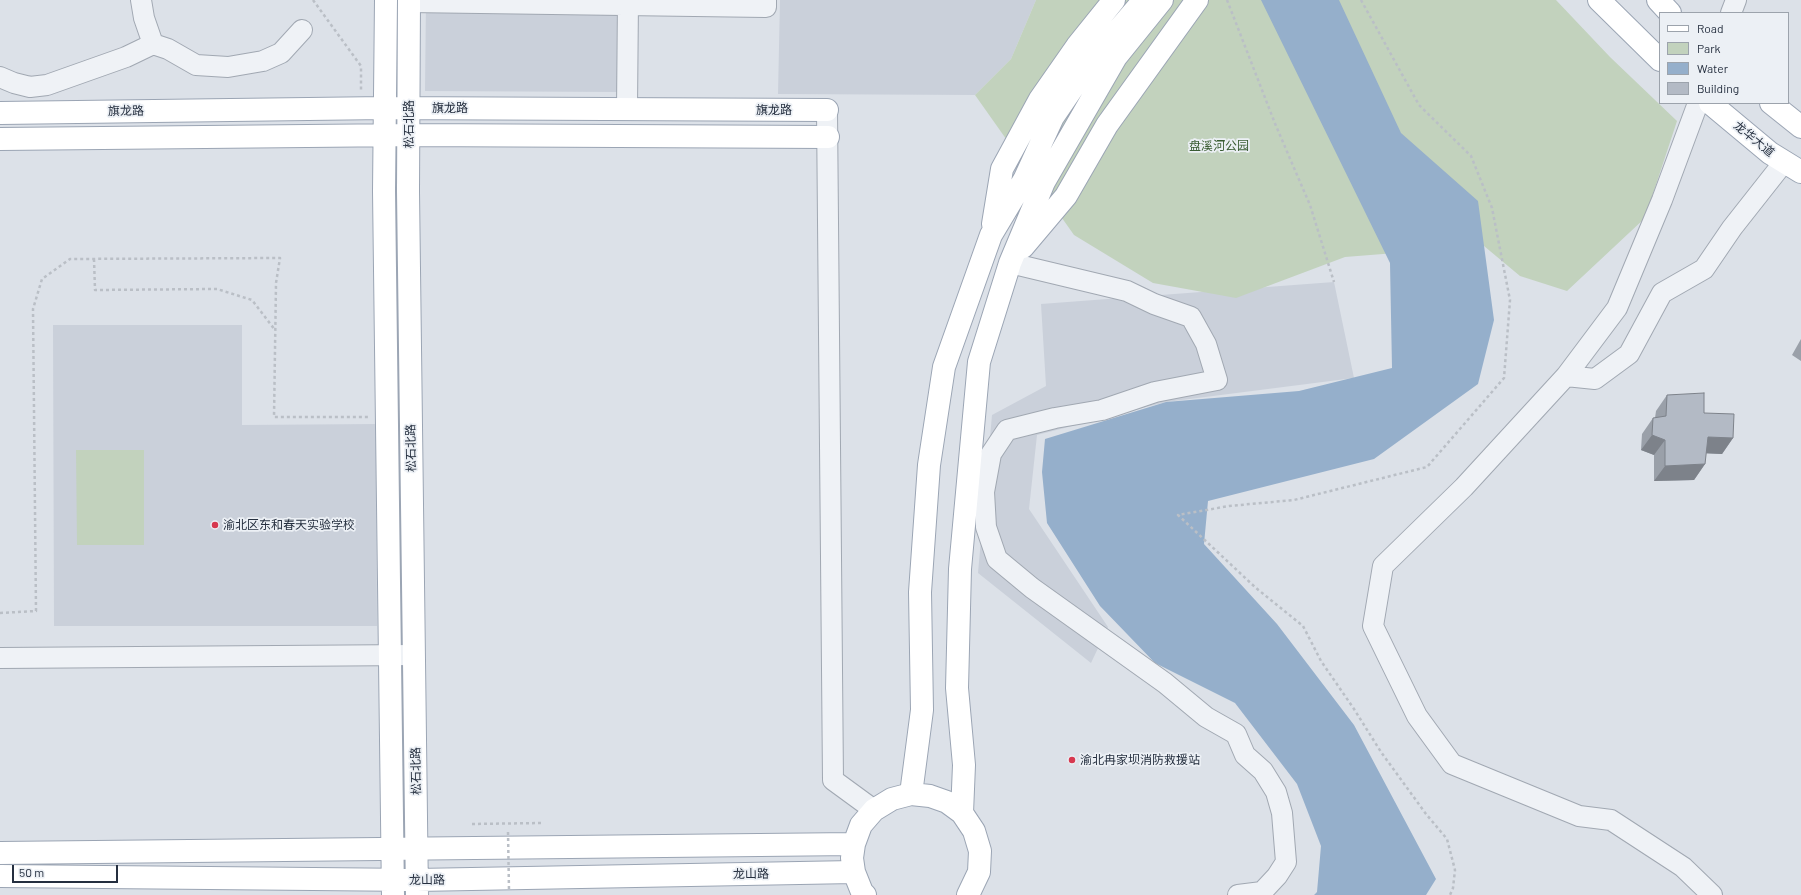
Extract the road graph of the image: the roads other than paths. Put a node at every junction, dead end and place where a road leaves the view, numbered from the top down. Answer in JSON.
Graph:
{"nodes":[{"id":1,"x":140,"y":0,"type":"edge"},
{"id":2,"x":386,"y":0,"type":"edge"},
{"id":3,"x":766,"y":0,"type":"edge"},
{"id":4,"x":1114,"y":0,"type":"edge"},
{"id":5,"x":1143,"y":0,"type":"edge"},
{"id":6,"x":1162,"y":0,"type":"edge"},
{"id":7,"x":1197,"y":0,"type":"edge"},
{"id":8,"x":1599,"y":0,"type":"edge"},
{"id":9,"x":1658,"y":0,"type":"edge"},
{"id":10,"x":1736,"y":0,"type":"edge"},
{"id":11,"x":409,"y":1,"type":"edge"},
{"id":12,"x":628,"y":2,"type":"edge"},
{"id":13,"x":1669,"y":12,"type":"edge"},
{"id":14,"x":1731,"y":12,"type":"edge"},
{"id":15,"x":302,"y":30,"type":"dead end"},
{"id":16,"x":153,"y":44,"type":"junction"},
{"id":17,"x":1659,"y":59,"type":"edge"},
{"id":18,"x":0,"y":77,"type":"edge"},
{"id":19,"x":1698,"y":104,"type":"edge"},
{"id":20,"x":1711,"y":104,"type":"edge"},
{"id":21,"x":1772,"y":104,"type":"edge"},
{"id":22,"x":385,"y":108,"type":"junction"},
{"id":23,"x":409,"y":108,"type":"junction"},
{"id":24,"x":627,"y":109,"type":"junction"},
{"id":25,"x":828,"y":110,"type":"joint"},
{"id":26,"x":0,"y":113,"type":"edge"},
{"id":27,"x":1798,"y":125,"type":"edge"},
{"id":28,"x":409,"y":135,"type":"junction"},
{"id":29,"x":385,"y":136,"type":"junction"},
{"id":30,"x":828,"y":137,"type":"junction"},
{"id":31,"x":0,"y":139,"type":"edge"},
{"id":32,"x":1785,"y":163,"type":"edge"},
{"id":33,"x":991,"y":235,"type":"junction"},
{"id":34,"x":1010,"y":263,"type":"junction"},
{"id":35,"x":1566,"y":376,"type":"junction"},
{"id":36,"x":390,"y":655,"type":"junction"},
{"id":37,"x":414,"y":655,"type":"junction"},
{"id":38,"x":0,"y":658,"type":"edge"},
{"id":39,"x":911,"y":794,"type":"junction"},
{"id":40,"x":874,"y":810,"type":"junction"},
{"id":41,"x":962,"y":814,"type":"junction"},
{"id":42,"x":854,"y":844,"type":"junction"},
{"id":43,"x":392,"y":849,"type":"junction"},
{"id":44,"x":417,"y":850,"type":"junction"},
{"id":45,"x":0,"y":853,"type":"edge"},
{"id":46,"x":854,"y":872,"type":"junction"},
{"id":47,"x":0,"y":876,"type":"edge"},
{"id":48,"x":393,"y":888,"type":"edge"},
{"id":49,"x":417,"y":888,"type":"edge"},
{"id":50,"x":865,"y":895,"type":"edge"},
{"id":51,"x":968,"y":895,"type":"edge"},
{"id":52,"x":1238,"y":895,"type":"edge"},
{"id":53,"x":1712,"y":895,"type":"edge"}],
"edges":[{"from":1,"to":16,"type":"street"},
{"from":2,"to":22,"type":"main road","name":"松石北路"},
{"from":3,"to":12,"type":"street"},
{"from":4,"to":33,"type":"main road"},
{"from":5,"to":33,"type":"main road"},
{"from":6,"to":34,"type":"main road"},
{"from":7,"to":34,"type":"main road"},
{"from":8,"to":17,"type":"main road"},
{"from":9,"to":13,"type":"main road"},
{"from":10,"to":14,"type":"street"},
{"from":11,"to":12,"type":"street"},
{"from":11,"to":23,"type":"main road","name":"松石北路"},
{"from":12,"to":24,"type":"street"},
{"from":15,"to":16,"type":"street"},
{"from":16,"to":18,"type":"street"},
{"from":19,"to":35,"type":"street"},
{"from":20,"to":32,"type":"main road","name":"龙华大道"},
{"from":21,"to":27,"type":"main road"},
{"from":22,"to":23,"type":"main road","name":"旗龙路"},
{"from":22,"to":26,"type":"main road","name":"旗龙路"},
{"from":22,"to":29,"type":"main road","name":"松石北路"},
{"from":23,"to":24,"type":"main road","name":"旗龙路"},
{"from":23,"to":28,"type":"main road","name":"松石北路"},
{"from":24,"to":25,"type":"main road","name":"旗龙路"},
{"from":25,"to":30,"type":"street"},
{"from":28,"to":29,"type":"main road"},
{"from":28,"to":30,"type":"main road"},
{"from":28,"to":37,"type":"main road","name":"松石北路"},
{"from":29,"to":31,"type":"main road"},
{"from":29,"to":36,"type":"main road","name":"松石北路"},
{"from":30,"to":40,"type":"street"},
{"from":32,"to":35,"type":"street"},
{"from":33,"to":39,"type":"main road"},
{"from":34,"to":41,"type":"main road"},
{"from":34,"to":52,"type":"street"},
{"from":35,"to":53,"type":"street"},
{"from":36,"to":37,"type":"street"},
{"from":36,"to":38,"type":"street"},
{"from":36,"to":43,"type":"main road","name":"松石北路"},
{"from":37,"to":44,"type":"main road","name":"松石北路"},
{"from":39,"to":40,"type":"main road"},
{"from":39,"to":41,"type":"main road"},
{"from":40,"to":42,"type":"main road"},
{"from":41,"to":51,"type":"main road"},
{"from":42,"to":44,"type":"main road"},
{"from":42,"to":46,"type":"main road"},
{"from":43,"to":44,"type":"main road"},
{"from":43,"to":45,"type":"main road"},
{"from":43,"to":48,"type":"main road","name":"松石北路"},
{"from":44,"to":49,"type":"main road","name":"松石北路"},
{"from":46,"to":49,"type":"main road","name":"龙山路"},
{"from":46,"to":50,"type":"main road"},
{"from":47,"to":48,"type":"main road","name":"龙山路"},
{"from":48,"to":49,"type":"main road","name":"龙山路"}]}
